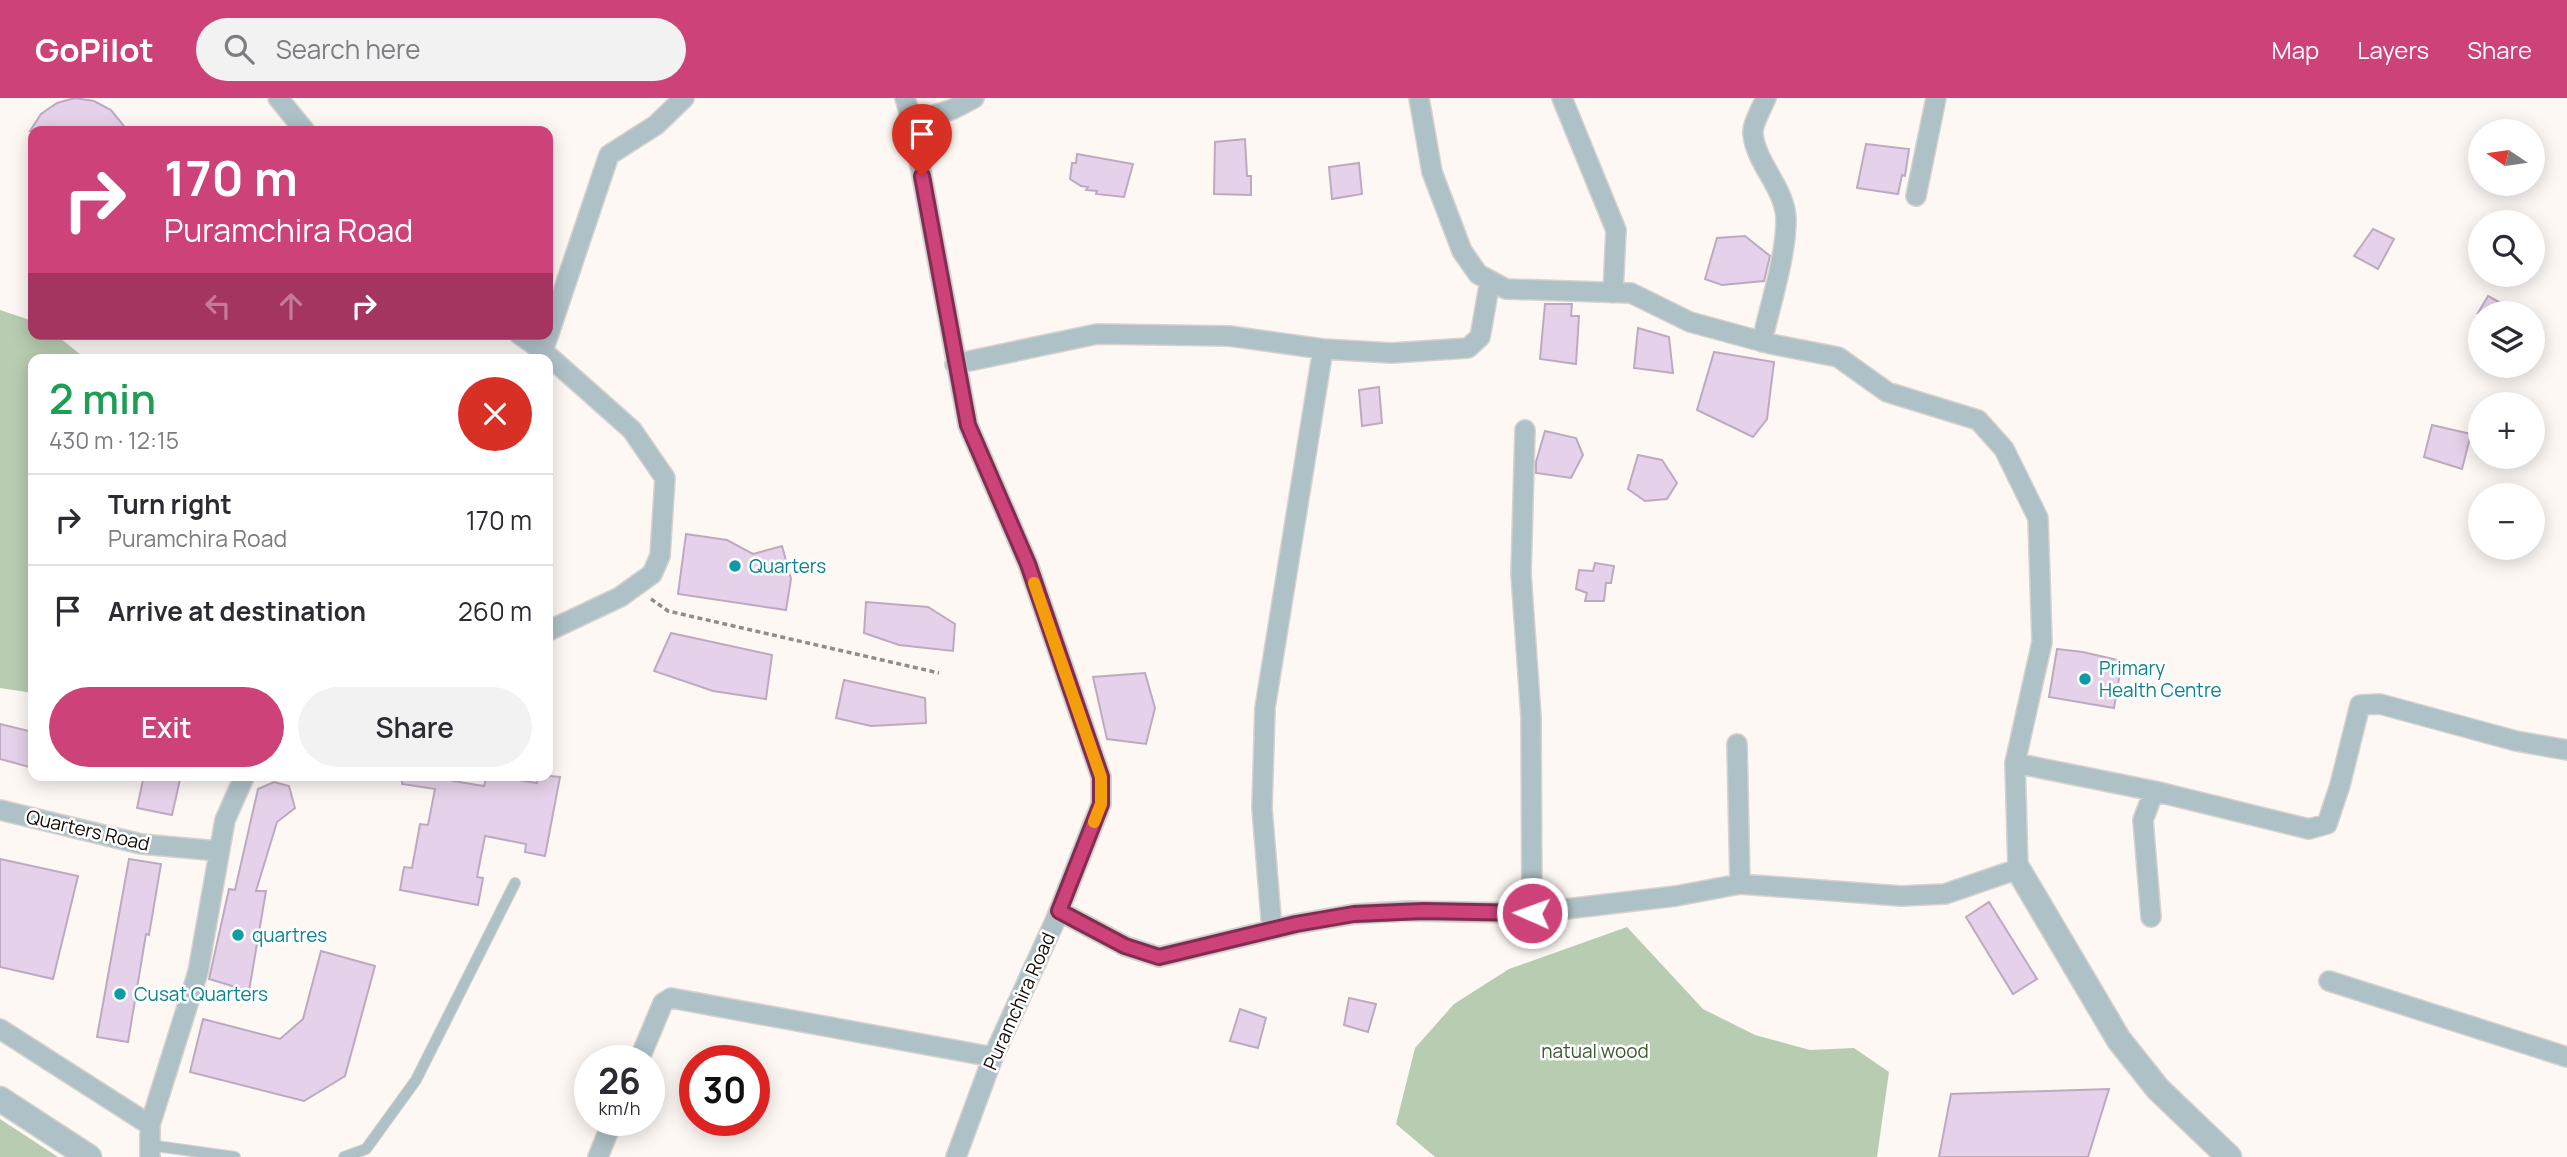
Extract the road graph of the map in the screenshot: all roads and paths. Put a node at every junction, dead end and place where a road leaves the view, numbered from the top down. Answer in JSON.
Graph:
{"nodes":[{"id":1,"x":278,"y":98,"type":"edge"},
{"id":2,"x":684,"y":98,"type":"edge"},
{"id":3,"x":905,"y":98,"type":"edge"},
{"id":4,"x":974,"y":98,"type":"edge"},
{"id":5,"x":1419,"y":98,"type":"edge"},
{"id":6,"x":1562,"y":98,"type":"edge"},
{"id":7,"x":1766,"y":98,"type":"edge"},
{"id":8,"x":1936,"y":98,"type":"edge"},
{"id":9,"x":912,"y":122,"type":"junction"},
{"id":10,"x":301,"y":126,"type":"edge"},
{"id":11,"x":1916,"y":196,"type":"dead end"},
{"id":12,"x":1490,"y":281,"type":"junction"},
{"id":13,"x":1613,"y":293,"type":"junction"},
{"id":14,"x":553,"y":321,"type":"edge"},
{"id":15,"x":527,"y":340,"type":"edge"},
{"id":16,"x":547,"y":340,"type":"edge"},
{"id":17,"x":1762,"y":342,"type":"junction"},
{"id":18,"x":1323,"y":349,"type":"junction"},
{"id":19,"x":543,"y":351,"type":"junction"},
{"id":20,"x":546,"y":354,"type":"edge"},
{"id":21,"x":553,"y":360,"type":"edge"},
{"id":22,"x":955,"y":364,"type":"junction"},
{"id":23,"x":1525,"y":430,"type":"dead end"},
{"id":24,"x":635,"y":588,"type":"junction"},
{"id":25,"x":553,"y":629,"type":"edge"},
{"id":26,"x":939,"y":673,"type":"dead end"},
{"id":27,"x":1737,"y":744,"type":"dead end"},
{"id":28,"x":2567,"y":750,"type":"edge"},
{"id":29,"x":2015,"y":762,"type":"junction"},
{"id":30,"x":242,"y":781,"type":"edge"},
{"id":31,"x":2154,"y":791,"type":"junction"},
{"id":32,"x":0,"y":810,"type":"edge"},
{"id":33,"x":219,"y":851,"type":"junction"},
{"id":34,"x":2018,"y":869,"type":"junction"},
{"id":35,"x":515,"y":883,"type":"dead end"},
{"id":36,"x":1740,"y":884,"type":"junction"},
{"id":37,"x":1059,"y":911,"type":"junction"},
{"id":38,"x":1532,"y":913,"type":"junction"},
{"id":39,"x":2151,"y":916,"type":"dead end"},
{"id":40,"x":1272,"y":930,"type":"junction"},
{"id":41,"x":2329,"y":981,"type":"dead end"},
{"id":42,"x":0,"y":1029,"type":"edge"},
{"id":43,"x":645,"y":1045,"type":"edge"},
{"id":44,"x":993,"y":1057,"type":"junction"},
{"id":45,"x":2567,"y":1057,"type":"edge"},
{"id":46,"x":0,"y":1099,"type":"edge"},
{"id":47,"x":150,"y":1125,"type":"junction"},
{"id":48,"x":607,"y":1136,"type":"edge"},
{"id":49,"x":150,"y":1151,"type":"edge"},
{"id":50,"x":89,"y":1157,"type":"edge"},
{"id":51,"x":235,"y":1157,"type":"edge"},
{"id":52,"x":344,"y":1157,"type":"edge"},
{"id":53,"x":598,"y":1157,"type":"edge"},
{"id":54,"x":956,"y":1157,"type":"edge"},
{"id":55,"x":2229,"y":1157,"type":"edge"}],
"edges":[{"from":1,"to":10,"type":"street"},
{"from":2,"to":14,"type":"street"},
{"from":3,"to":9,"type":"street","name":"Puramchira Road"},
{"from":4,"to":9,"type":"street"},
{"from":5,"to":12,"type":"street"},
{"from":6,"to":13,"type":"street"},
{"from":7,"to":17,"type":"street"},
{"from":8,"to":11,"type":"street"},
{"from":9,"to":22,"type":"street","name":"Puramchira Road"},
{"from":12,"to":13,"type":"street"},
{"from":12,"to":18,"type":"street"},
{"from":13,"to":17,"type":"street"},
{"from":15,"to":19,"type":"street"},
{"from":16,"to":19,"type":"street"},
{"from":17,"to":29,"type":"street"},
{"from":18,"to":22,"type":"street"},
{"from":18,"to":40,"type":"street"},
{"from":19,"to":20,"type":"street"},
{"from":21,"to":24,"type":"street"},
{"from":22,"to":37,"type":"street","name":"Puramchira Road"},
{"from":23,"to":38,"type":"street"},
{"from":24,"to":25,"type":"street"},
{"from":24,"to":26,"type":"path"},
{"from":27,"to":36,"type":"street"},
{"from":28,"to":31,"type":"street"},
{"from":29,"to":31,"type":"street"},
{"from":29,"to":34,"type":"street"},
{"from":30,"to":33,"type":"street"},
{"from":31,"to":39,"type":"street"},
{"from":32,"to":33,"type":"street","name":"Quarters Road"},
{"from":33,"to":47,"type":"street"},
{"from":34,"to":36,"type":"street"},
{"from":34,"to":55,"type":"street"},
{"from":35,"to":52,"type":"lane"},
{"from":36,"to":38,"type":"street"},
{"from":37,"to":40,"type":"street"},
{"from":37,"to":44,"type":"street","name":"Puramchira Road"},
{"from":38,"to":40,"type":"street"},
{"from":41,"to":45,"type":"street"},
{"from":42,"to":47,"type":"street"},
{"from":43,"to":44,"type":"street"},
{"from":44,"to":54,"type":"street","name":"Puramchira Road"},
{"from":46,"to":50,"type":"street"},
{"from":47,"to":49,"type":"street"},
{"from":48,"to":53,"type":"street"},
{"from":49,"to":51,"type":"lane"}]}
